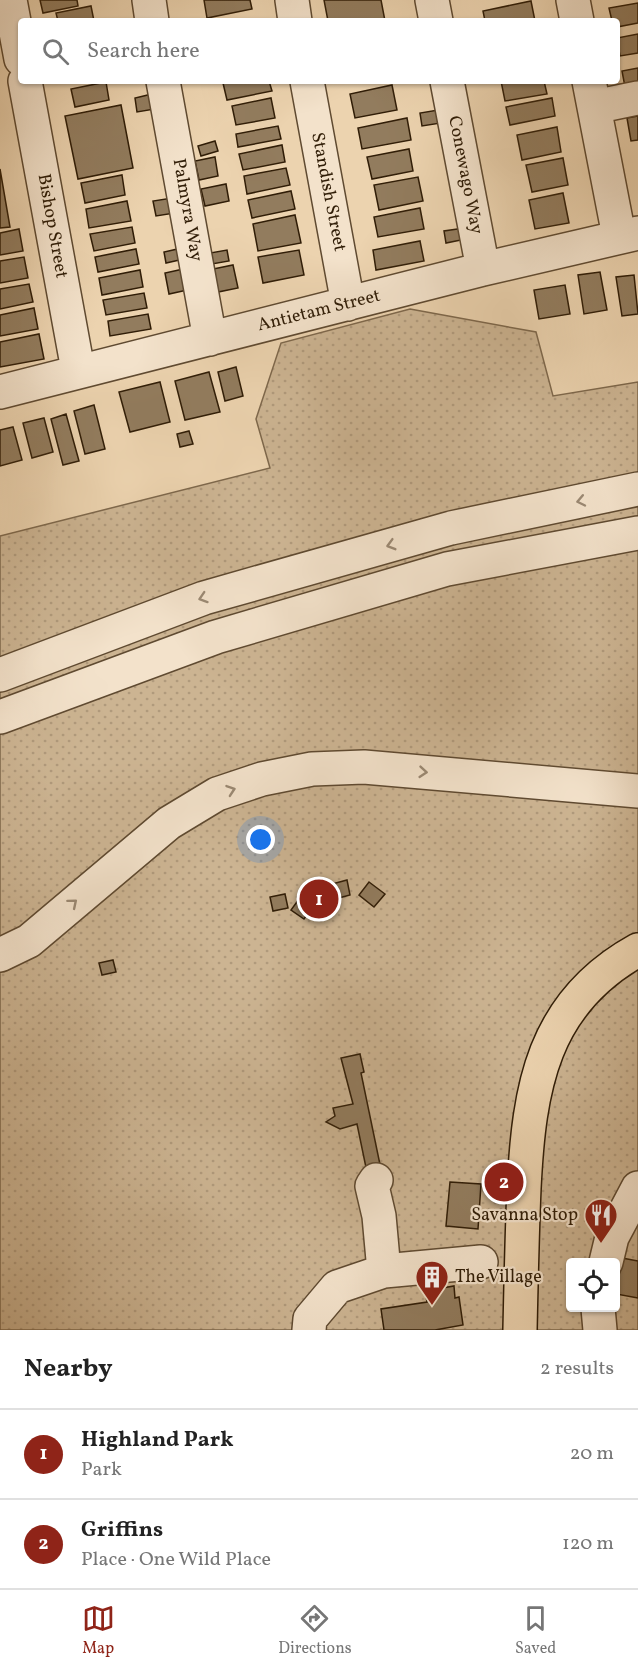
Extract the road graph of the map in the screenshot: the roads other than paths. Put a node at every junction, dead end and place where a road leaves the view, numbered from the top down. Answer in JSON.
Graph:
{"nodes":[{"id":1,"x":149,"y":0,"type":"edge"},
{"id":2,"x":291,"y":0,"type":"edge"},
{"id":3,"x":432,"y":0,"type":"edge"},
{"id":4,"x":573,"y":0,"type":"edge"},
{"id":5,"x":152,"y":18,"type":"edge"},
{"id":6,"x":295,"y":18,"type":"edge"},
{"id":7,"x":435,"y":18,"type":"edge"},
{"id":8,"x":576,"y":18,"type":"edge"},
{"id":9,"x":26,"y":84,"type":"edge"},
{"id":10,"x":164,"y":84,"type":"edge"},
{"id":11,"x":308,"y":84,"type":"edge"},
{"id":12,"x":448,"y":84,"type":"edge"},
{"id":13,"x":591,"y":94,"type":"edge"},
{"id":14,"x":638,"y":98,"type":"edge"},
{"id":15,"x":629,"y":234,"type":"edge"},
{"id":16,"x":483,"y":269,"type":"junction"},
{"id":17,"x":348,"y":304,"type":"junction"},
{"id":18,"x":210,"y":339,"type":"junction"},
{"id":19,"x":78,"y":370,"type":"junction"},
{"id":20,"x":0,"y":392,"type":"edge"},
{"id":21,"x":638,"y":489,"type":"edge"},
{"id":22,"x":638,"y":533,"type":"edge"},
{"id":23,"x":0,"y":675,"type":"edge"},
{"id":24,"x":0,"y":717,"type":"edge"},
{"id":25,"x":638,"y":790,"type":"edge"},
{"id":26,"x":638,"y":950,"type":"edge"},
{"id":27,"x":0,"y":955,"type":"edge"},
{"id":28,"x":376,"y":1180,"type":"dead end"},
{"id":29,"x":638,"y":1188,"type":"edge"},
{"id":30,"x":607,"y":1258,"type":"edge"},
{"id":31,"x":481,"y":1262,"type":"dead end"},
{"id":32,"x":384,"y":1271,"type":"junction"},
{"id":33,"x":598,"y":1312,"type":"edge"},
{"id":34,"x":309,"y":1330,"type":"edge"},
{"id":35,"x":520,"y":1330,"type":"edge"},
{"id":36,"x":600,"y":1330,"type":"edge"}],
"edges":[{"from":1,"to":5,"type":"street"},
{"from":2,"to":6,"type":"street"},
{"from":3,"to":7,"type":"street"},
{"from":4,"to":8,"type":"street"},
{"from":9,"to":19,"type":"street","name":"Bishop Street"},
{"from":10,"to":18,"type":"street","name":"Palmyra Way"},
{"from":11,"to":17,"type":"street","name":"Standish Street"},
{"from":12,"to":16,"type":"street","name":"Conewago Way"},
{"from":13,"to":14,"type":"street"},
{"from":13,"to":15,"type":"street"},
{"from":15,"to":16,"type":"street","name":"Antietam Street"},
{"from":16,"to":17,"type":"street","name":"Antietam Street"},
{"from":17,"to":18,"type":"street","name":"Antietam Street"},
{"from":18,"to":19,"type":"street","name":"Antietam Street"},
{"from":19,"to":20,"type":"street","name":"Antietam Street"},
{"from":21,"to":23,"type":"street","one_way":true},
{"from":22,"to":24,"type":"street"},
{"from":27,"to":25,"type":"street","one_way":true},
{"from":26,"to":35,"type":"main road"},
{"from":28,"to":32,"type":"street"},
{"from":29,"to":30,"type":"street"},
{"from":31,"to":32,"type":"street"},
{"from":32,"to":34,"type":"street"},
{"from":33,"to":36,"type":"street"}]}
